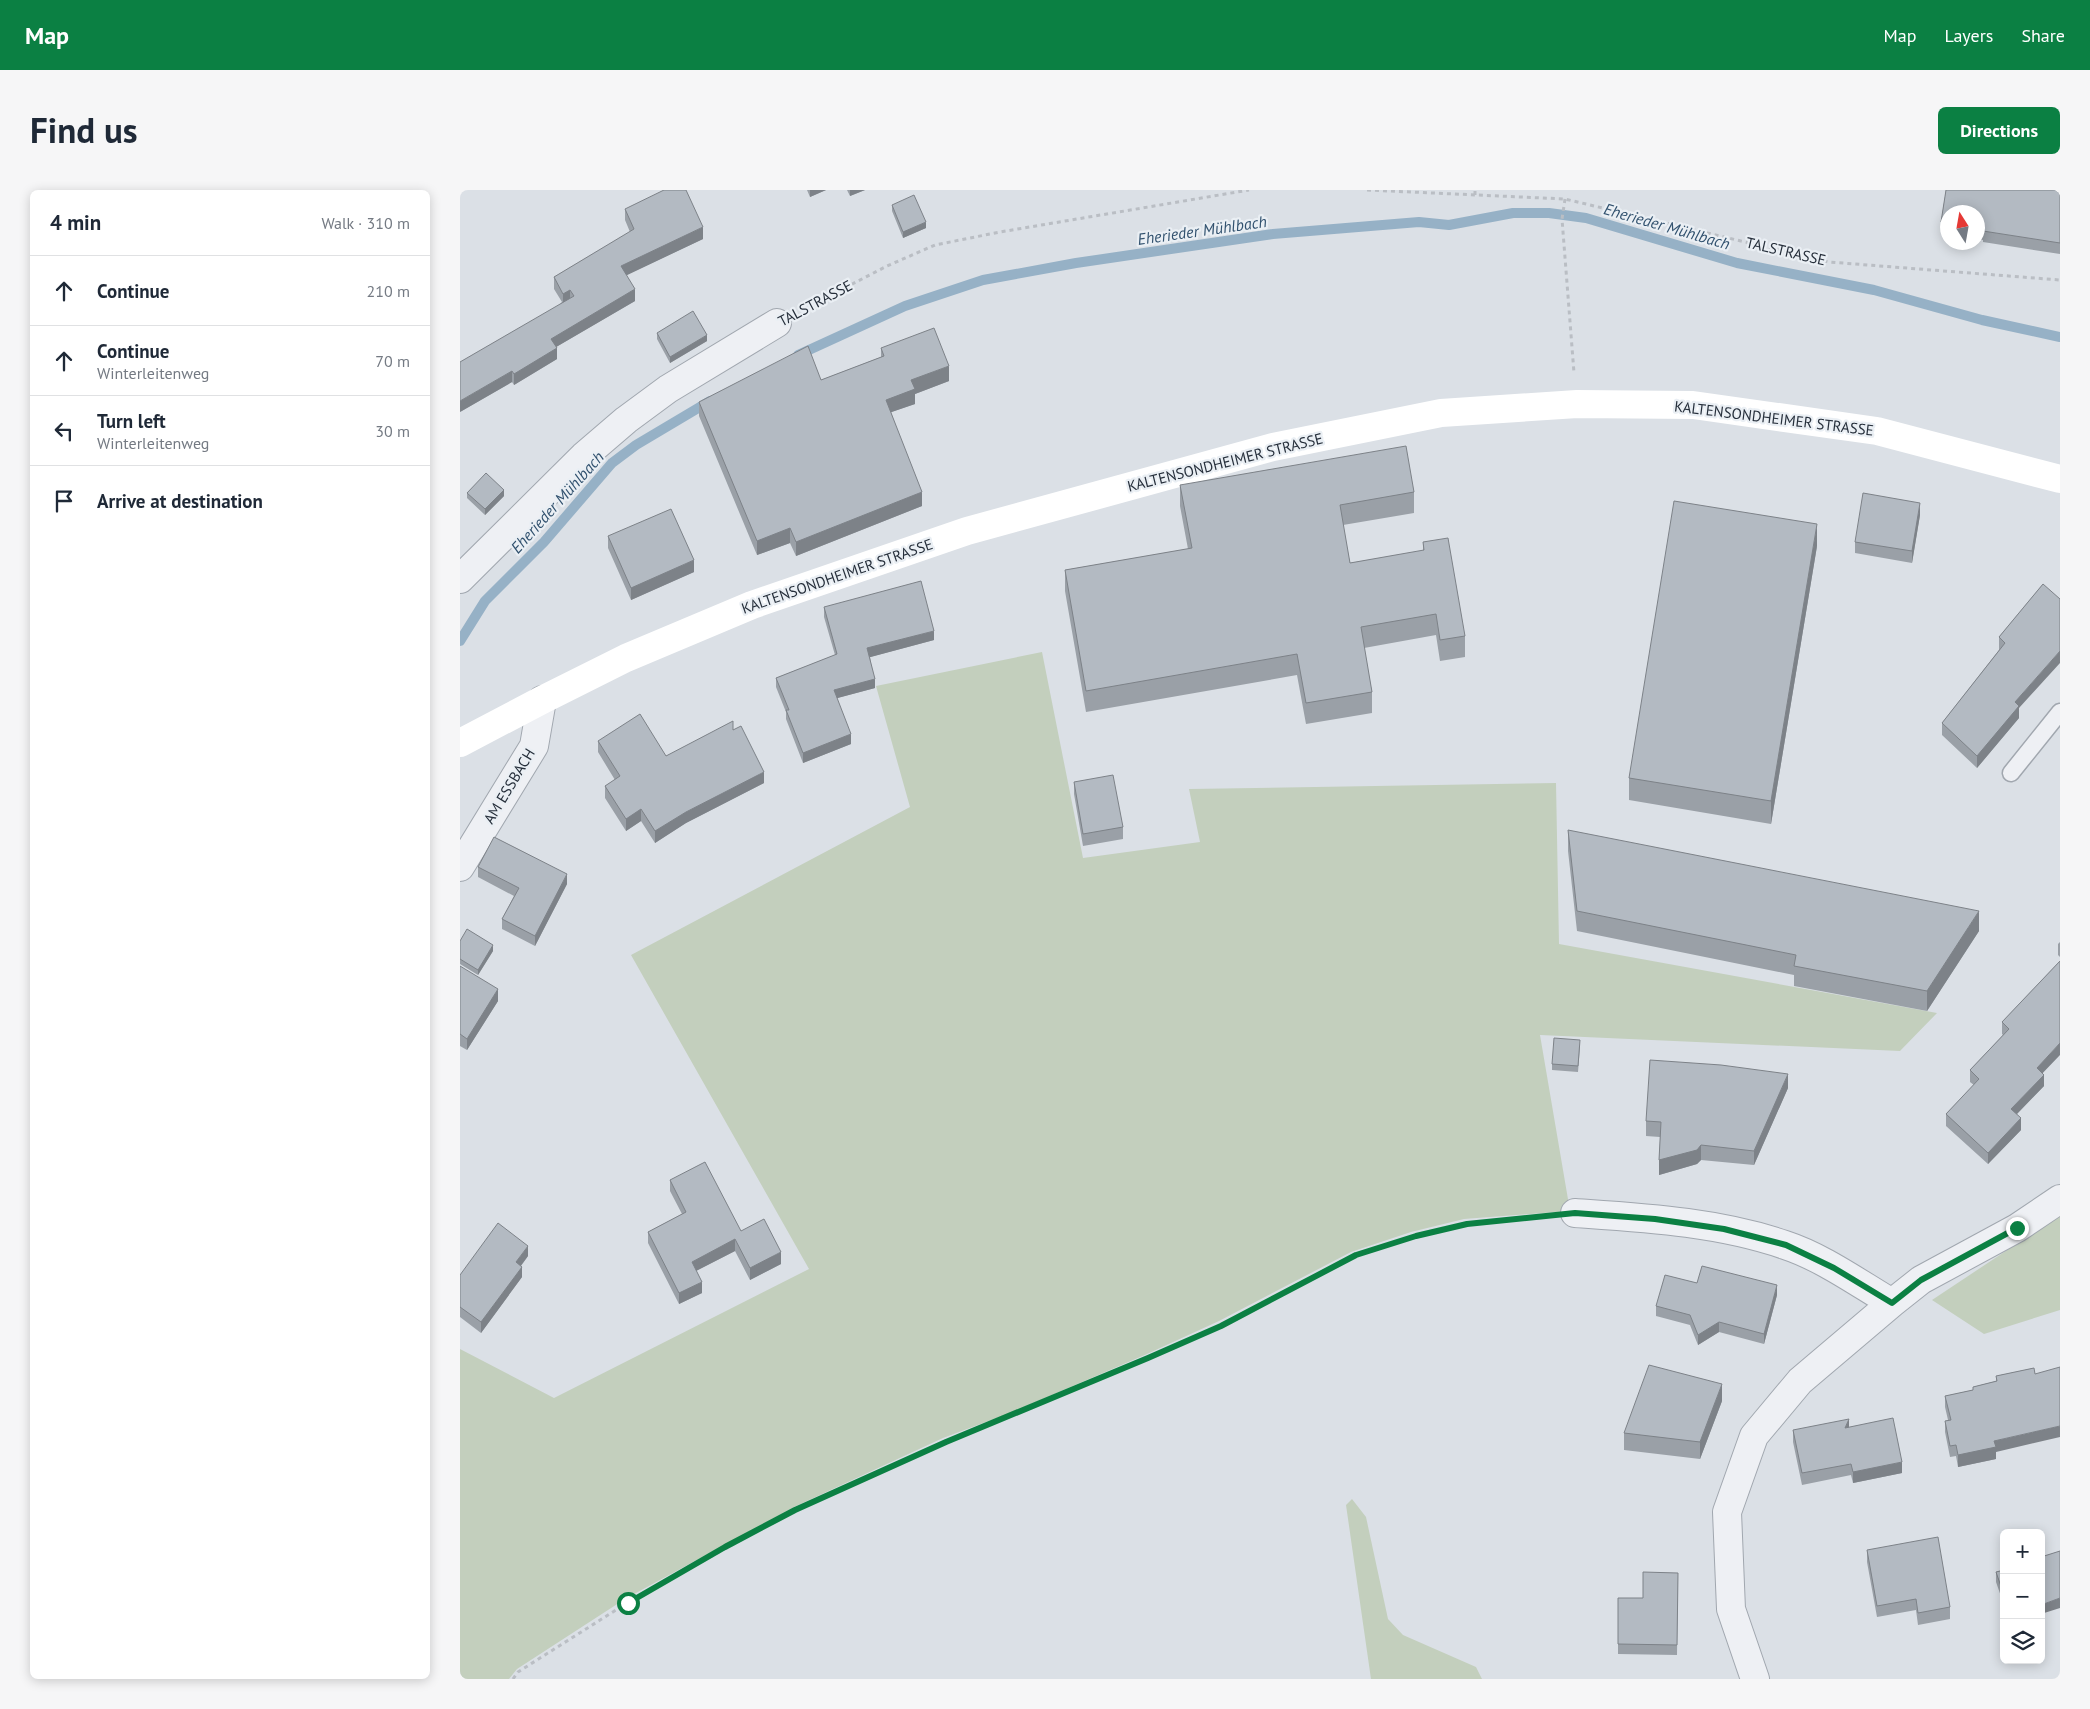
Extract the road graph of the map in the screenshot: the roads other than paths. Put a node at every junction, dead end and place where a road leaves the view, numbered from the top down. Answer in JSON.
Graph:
{"nodes":[{"id":1,"x":776,"y":323,"type":"road end"},
{"id":2,"x":2060,"y":479,"type":"edge"},
{"id":3,"x":460,"y":579,"type":"edge"},
{"id":4,"x":542,"y":700,"type":"junction"},
{"id":5,"x":2060,"y":712,"type":"edge"},
{"id":6,"x":460,"y":743,"type":"edge"},
{"id":7,"x":2010,"y":773,"type":"dead end"},
{"id":8,"x":460,"y":867,"type":"edge"},
{"id":9,"x":2060,"y":1199,"type":"edge"},
{"id":10,"x":1575,"y":1213,"type":"road end"},
{"id":11,"x":1892,"y":1303,"type":"junction"},
{"id":12,"x":1755,"y":1679,"type":"edge"}],
"edges":[{"from":1,"to":3,"type":"street","name":"TALSTRASSE"},
{"from":2,"to":4,"type":"main road","name":"KALTENSONDHEIMER STRASSE"},
{"from":4,"to":6,"type":"main road","name":"KALTENSONDHEIMER STRASSE"},
{"from":4,"to":8,"type":"street","name":"AM ESSBACH"},
{"from":5,"to":7,"type":"lane"},
{"from":9,"to":11,"type":"street"},
{"from":10,"to":11,"type":"street"},
{"from":11,"to":12,"type":"street"}]}
